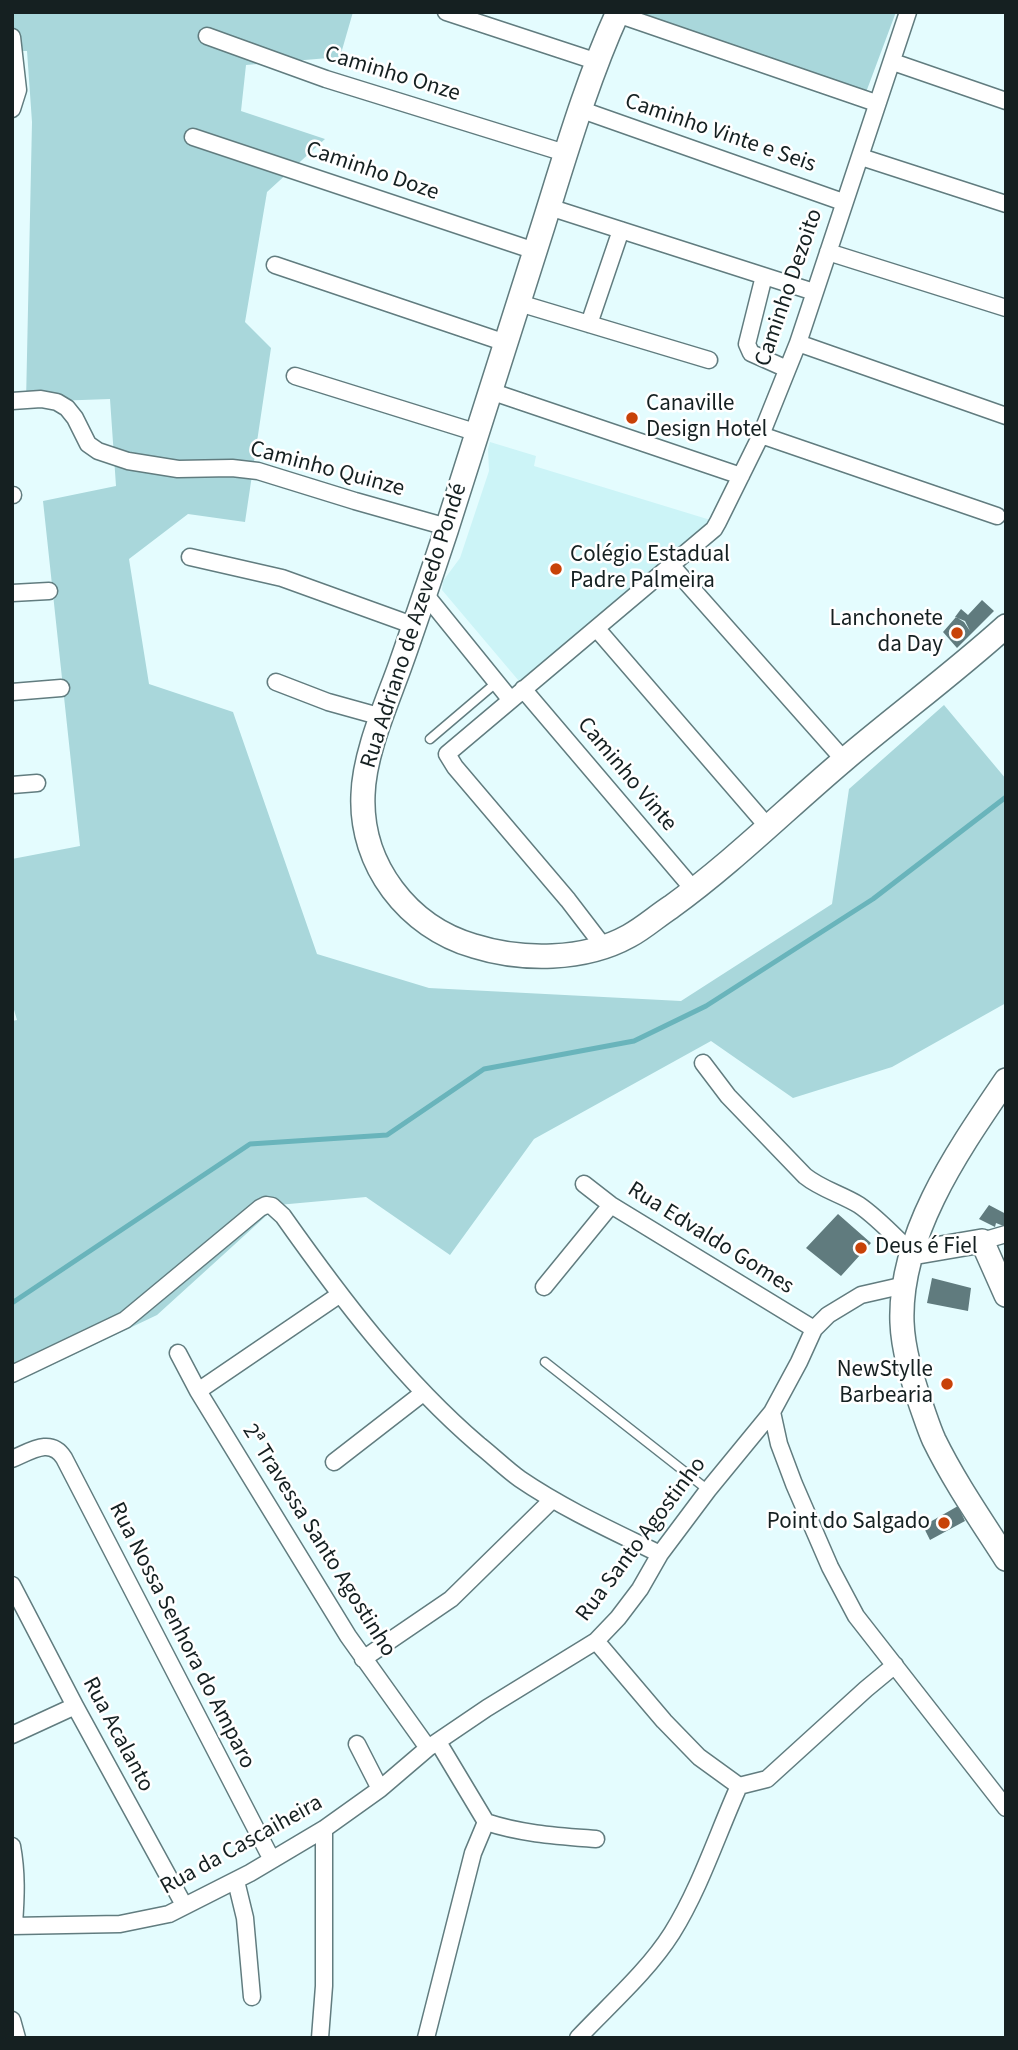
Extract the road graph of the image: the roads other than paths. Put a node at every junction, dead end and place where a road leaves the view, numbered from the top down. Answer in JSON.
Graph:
{"nodes":[{"id":1,"x":446,"y":12,"type":"edge"},
{"id":2,"x":908,"y":12,"type":"edge"},
{"id":3,"x":618,"y":13,"type":"edge"},
{"id":4,"x":207,"y":36,"type":"dead end"},
{"id":5,"x":12,"y":37,"type":"edge"},
{"id":6,"x":598,"y":62,"type":"junction"},
{"id":7,"x":892,"y":62,"type":"junction"},
{"id":8,"x":1006,"y":101,"type":"edge"},
{"id":9,"x":876,"y":103,"type":"junction"},
{"id":10,"x":12,"y":108,"type":"edge"},
{"id":11,"x":582,"y":110,"type":"junction"},
{"id":12,"x":193,"y":137,"type":"dead end"},
{"id":13,"x":565,"y":153,"type":"junction"},
{"id":14,"x":861,"y":157,"type":"junction"},
{"id":15,"x":843,"y":202,"type":"junction"},
{"id":16,"x":1006,"y":204,"type":"edge"},
{"id":17,"x":549,"y":207,"type":"junction"},
{"id":18,"x":621,"y":230,"type":"junction"},
{"id":19,"x":535,"y":251,"type":"junction"},
{"id":20,"x":828,"y":252,"type":"junction"},
{"id":21,"x":275,"y":265,"type":"dead end"},
{"id":22,"x":764,"y":276,"type":"junction"},
{"id":23,"x":814,"y":292,"type":"junction"},
{"id":24,"x":519,"y":303,"type":"junction"},
{"id":25,"x":1006,"y":308,"type":"edge"},
{"id":26,"x":589,"y":324,"type":"junction"},
{"id":27,"x":506,"y":343,"type":"junction"},
{"id":28,"x":798,"y":343,"type":"junction"},
{"id":29,"x":709,"y":360,"type":"dead end"},
{"id":30,"x":787,"y":369,"type":"junction"},
{"id":31,"x":295,"y":376,"type":"dead end"},
{"id":32,"x":490,"y":391,"type":"junction"},
{"id":33,"x":12,"y":401,"type":"edge"},
{"id":34,"x":1006,"y":415,"type":"edge"},
{"id":35,"x":478,"y":433,"type":"junction"},
{"id":36,"x":761,"y":435,"type":"junction"},
{"id":37,"x":741,"y":476,"type":"junction"},
{"id":38,"x":997,"y":516,"type":"dead end"},
{"id":39,"x":447,"y":527,"type":"junction"},
{"id":40,"x":190,"y":557,"type":"dead end"},
{"id":41,"x":671,"y":565,"type":"junction"},
{"id":42,"x":49,"y":591,"type":"dead end"},
{"id":43,"x":12,"y":593,"type":"edge"},
{"id":44,"x":425,"y":594,"type":"junction"},
{"id":45,"x":415,"y":626,"type":"junction"},
{"id":46,"x":1005,"y":627,"type":"edge"},
{"id":47,"x":597,"y":629,"type":"junction"},
{"id":48,"x":276,"y":682,"type":"dead end"},
{"id":49,"x":497,"y":682,"type":"junction"},
{"id":50,"x":61,"y":688,"type":"dead end"},
{"id":51,"x":12,"y":692,"type":"edge"},
{"id":52,"x":517,"y":694,"type":"junction"},
{"id":53,"x":382,"y":717,"type":"junction"},
{"id":54,"x":430,"y":738,"type":"dead end"},
{"id":55,"x":844,"y":760,"type":"junction"},
{"id":56,"x":37,"y":783,"type":"dead end"},
{"id":57,"x":12,"y":785,"type":"edge"},
{"id":58,"x":768,"y":827,"type":"junction"},
{"id":59,"x":694,"y":890,"type":"junction"},
{"id":60,"x":604,"y":947,"type":"junction"},
{"id":61,"x":703,"y":1063,"type":"dead end"},
{"id":62,"x":1006,"y":1080,"type":"edge"},
{"id":63,"x":584,"y":1184,"type":"dead end"},
{"id":64,"x":611,"y":1205,"type":"junction"},
{"id":65,"x":1006,"y":1234,"type":"edge"},
{"id":66,"x":982,"y":1241,"type":"junction"},
{"id":67,"x":912,"y":1253,"type":"junction"},
{"id":68,"x":905,"y":1285,"type":"junction"},
{"id":69,"x":544,"y":1287,"type":"dead end"},
{"id":70,"x":339,"y":1295,"type":"junction"},
{"id":71,"x":1006,"y":1295,"type":"edge"},
{"id":72,"x":814,"y":1329,"type":"junction"},
{"id":73,"x":178,"y":1353,"type":"dead end"},
{"id":74,"x":545,"y":1362,"type":"dead end"},
{"id":75,"x":12,"y":1374,"type":"edge"},
{"id":76,"x":198,"y":1391,"type":"junction"},
{"id":77,"x":423,"y":1393,"type":"junction"},
{"id":78,"x":772,"y":1412,"type":"junction"},
{"id":79,"x":12,"y":1459,"type":"edge"},
{"id":80,"x":334,"y":1462,"type":"dead end"},
{"id":81,"x":708,"y":1490,"type":"junction"},
{"id":82,"x":552,"y":1500,"type":"junction"},
{"id":83,"x":660,"y":1554,"type":"junction"},
{"id":84,"x":1006,"y":1559,"type":"edge"},
{"id":85,"x":12,"y":1585,"type":"edge"},
{"id":86,"x":596,"y":1641,"type":"junction"},
{"id":87,"x":363,"y":1659,"type":"junction"},
{"id":88,"x":895,"y":1665,"type":"junction"},
{"id":89,"x":75,"y":1706,"type":"junction"},
{"id":90,"x":12,"y":1735,"type":"edge"},
{"id":91,"x":357,"y":1744,"type":"dead end"},
{"id":92,"x":433,"y":1745,"type":"junction"},
{"id":93,"x":739,"y":1786,"type":"junction"},
{"id":94,"x":380,"y":1789,"type":"junction"},
{"id":95,"x":1006,"y":1808,"type":"edge"},
{"id":96,"x":486,"y":1822,"type":"junction"},
{"id":97,"x":324,"y":1829,"type":"junction"},
{"id":98,"x":596,"y":1839,"type":"dead end"},
{"id":99,"x":12,"y":1846,"type":"edge"},
{"id":100,"x":272,"y":1860,"type":"junction"},
{"id":101,"x":236,"y":1881,"type":"junction"},
{"id":102,"x":184,"y":1905,"type":"junction"},
{"id":103,"x":13,"y":1925,"type":"edge"},
{"id":104,"x":252,"y":1997,"type":"dead end"},
{"id":105,"x":320,"y":2038,"type":"edge"},
{"id":106,"x":426,"y":2038,"type":"edge"},
{"id":107,"x":579,"y":2038,"type":"edge"}],
"edges":[{"from":1,"to":6,"type":"street"},
{"from":2,"to":7,"type":"street","name":"Caminho Dezoito"},
{"from":3,"to":6,"type":"street","name":"Rua Adriano de Azevedo Pondé"},
{"from":3,"to":9,"type":"street"},
{"from":4,"to":13,"type":"street","name":"Caminho Onze"},
{"from":5,"to":10,"type":"street"},
{"from":6,"to":11,"type":"street","name":"Rua Adriano de Azevedo Pondé"},
{"from":7,"to":8,"type":"street"},
{"from":7,"to":9,"type":"street","name":"Caminho Dezoito"},
{"from":9,"to":14,"type":"street","name":"Caminho Dezoito"},
{"from":11,"to":13,"type":"street","name":"Rua Adriano de Azevedo Pondé"},
{"from":11,"to":15,"type":"street","name":"Caminho Vinte e Seis"},
{"from":12,"to":19,"type":"street","name":"Caminho Doze"},
{"from":13,"to":17,"type":"street","name":"Rua Adriano de Azevedo Pondé"},
{"from":14,"to":15,"type":"street","name":"Caminho Dezoito"},
{"from":14,"to":16,"type":"street"},
{"from":15,"to":20,"type":"street","name":"Caminho Dezoito"},
{"from":17,"to":18,"type":"street"},
{"from":17,"to":19,"type":"street","name":"Rua Adriano de Azevedo Pondé"},
{"from":18,"to":22,"type":"street"},
{"from":18,"to":26,"type":"street"},
{"from":19,"to":24,"type":"street","name":"Rua Adriano de Azevedo Pondé"},
{"from":20,"to":23,"type":"street","name":"Caminho Dezoito"},
{"from":20,"to":25,"type":"street"},
{"from":21,"to":27,"type":"street"},
{"from":22,"to":23,"type":"street"},
{"from":22,"to":30,"type":"street"},
{"from":23,"to":28,"type":"street","name":"Caminho Dezoito"},
{"from":24,"to":26,"type":"street"},
{"from":24,"to":27,"type":"street","name":"Rua Adriano de Azevedo Pondé"},
{"from":26,"to":29,"type":"street"},
{"from":27,"to":32,"type":"street","name":"Rua Adriano de Azevedo Pondé"},
{"from":28,"to":30,"type":"street","name":"Caminho Dezoito"},
{"from":28,"to":34,"type":"street"},
{"from":30,"to":36,"type":"street","name":"Caminho Dezoito"},
{"from":31,"to":35,"type":"street"},
{"from":32,"to":35,"type":"street","name":"Rua Adriano de Azevedo Pondé"},
{"from":32,"to":37,"type":"street"},
{"from":33,"to":39,"type":"street","name":"Caminho Quinze"},
{"from":35,"to":39,"type":"street","name":"Rua Adriano de Azevedo Pondé"},
{"from":36,"to":37,"type":"street","name":"Caminho Dezoito"},
{"from":36,"to":38,"type":"street"},
{"from":37,"to":41,"type":"street","name":"Caminho Dezoito"},
{"from":39,"to":44,"type":"street","name":"Rua Adriano de Azevedo Pondé"},
{"from":40,"to":45,"type":"street"},
{"from":41,"to":47,"type":"street","name":"Caminho Dezoito"},
{"from":41,"to":55,"type":"street"},
{"from":42,"to":43,"type":"street"},
{"from":44,"to":45,"type":"street","name":"Rua Adriano de Azevedo Pondé"},
{"from":44,"to":49,"type":"street","name":"Caminho Vinte"},
{"from":45,"to":53,"type":"street","name":"Rua Adriano de Azevedo Pondé"},
{"from":46,"to":55,"type":"street","name":"Rua Adriano de Azevedo Pondé"},
{"from":47,"to":52,"type":"street","name":"Caminho Dezoito"},
{"from":47,"to":58,"type":"street"},
{"from":48,"to":53,"type":"street"},
{"from":49,"to":52,"type":"street","name":"Caminho Vinte"},
{"from":49,"to":54,"type":"lane"},
{"from":50,"to":51,"type":"street"},
{"from":52,"to":59,"type":"street","name":"Caminho Vinte"},
{"from":52,"to":60,"type":"street","name":"Caminho Dezoito"},
{"from":53,"to":60,"type":"street","name":"Rua Adriano de Azevedo Pondé"},
{"from":55,"to":58,"type":"street","name":"Rua Adriano de Azevedo Pondé"},
{"from":56,"to":57,"type":"street"},
{"from":58,"to":59,"type":"street","name":"Rua Adriano de Azevedo Pondé"},
{"from":59,"to":60,"type":"street","name":"Rua Adriano de Azevedo Pondé"},
{"from":61,"to":67,"type":"street"},
{"from":62,"to":67,"type":"street"},
{"from":63,"to":64,"type":"street","name":"Rua Edvaldo Gomes"},
{"from":64,"to":69,"type":"street"},
{"from":64,"to":72,"type":"street","name":"Rua Edvaldo Gomes"},
{"from":65,"to":66,"type":"street"},
{"from":66,"to":67,"type":"street"},
{"from":66,"to":71,"type":"street"},
{"from":67,"to":68,"type":"street"},
{"from":68,"to":72,"type":"street"},
{"from":68,"to":84,"type":"street"},
{"from":70,"to":75,"type":"street"},
{"from":70,"to":76,"type":"street"},
{"from":70,"to":77,"type":"street"},
{"from":72,"to":78,"type":"street","name":"Rua Santo Agostinho"},
{"from":73,"to":76,"type":"street","name":"2ª Travessa Santo Agostinho"},
{"from":74,"to":81,"type":"lane"},
{"from":76,"to":87,"type":"street","name":"2ª Travessa Santo Agostinho"},
{"from":77,"to":80,"type":"street"},
{"from":77,"to":82,"type":"street"},
{"from":78,"to":81,"type":"street","name":"Rua Santo Agostinho"},
{"from":78,"to":88,"type":"street"},
{"from":79,"to":100,"type":"street","name":"Rua Nossa Senhora do Amparo"},
{"from":81,"to":83,"type":"street","name":"Rua Santo Agostinho"},
{"from":82,"to":83,"type":"street"},
{"from":82,"to":87,"type":"street"},
{"from":83,"to":86,"type":"street","name":"Rua Santo Agostinho"},
{"from":85,"to":89,"type":"street","name":"Rua Acalanto"},
{"from":86,"to":92,"type":"street","name":"Rua Santo Agostinho"},
{"from":86,"to":93,"type":"street"},
{"from":87,"to":92,"type":"street","name":"2ª Travessa Santo Agostinho"},
{"from":88,"to":93,"type":"street"},
{"from":88,"to":95,"type":"street"},
{"from":89,"to":90,"type":"street"},
{"from":89,"to":102,"type":"street","name":"Rua Acalanto"},
{"from":91,"to":94,"type":"street"},
{"from":92,"to":94,"type":"street","name":"Rua da Cascaiheira"},
{"from":92,"to":96,"type":"street","name":"2ª Travessa Santo Agostinho"},
{"from":93,"to":107,"type":"street"},
{"from":94,"to":97,"type":"street","name":"Rua da Cascaiheira"},
{"from":96,"to":98,"type":"street"},
{"from":96,"to":106,"type":"street"},
{"from":97,"to":100,"type":"street","name":"Rua da Cascaiheira"},
{"from":97,"to":105,"type":"street"},
{"from":99,"to":103,"type":"street"},
{"from":100,"to":101,"type":"street","name":"Rua da Cascaiheira"},
{"from":101,"to":102,"type":"street","name":"Rua da Cascaiheira"},
{"from":101,"to":104,"type":"street"},
{"from":102,"to":103,"type":"street","name":"Rua da Cascaiheira"}]}
